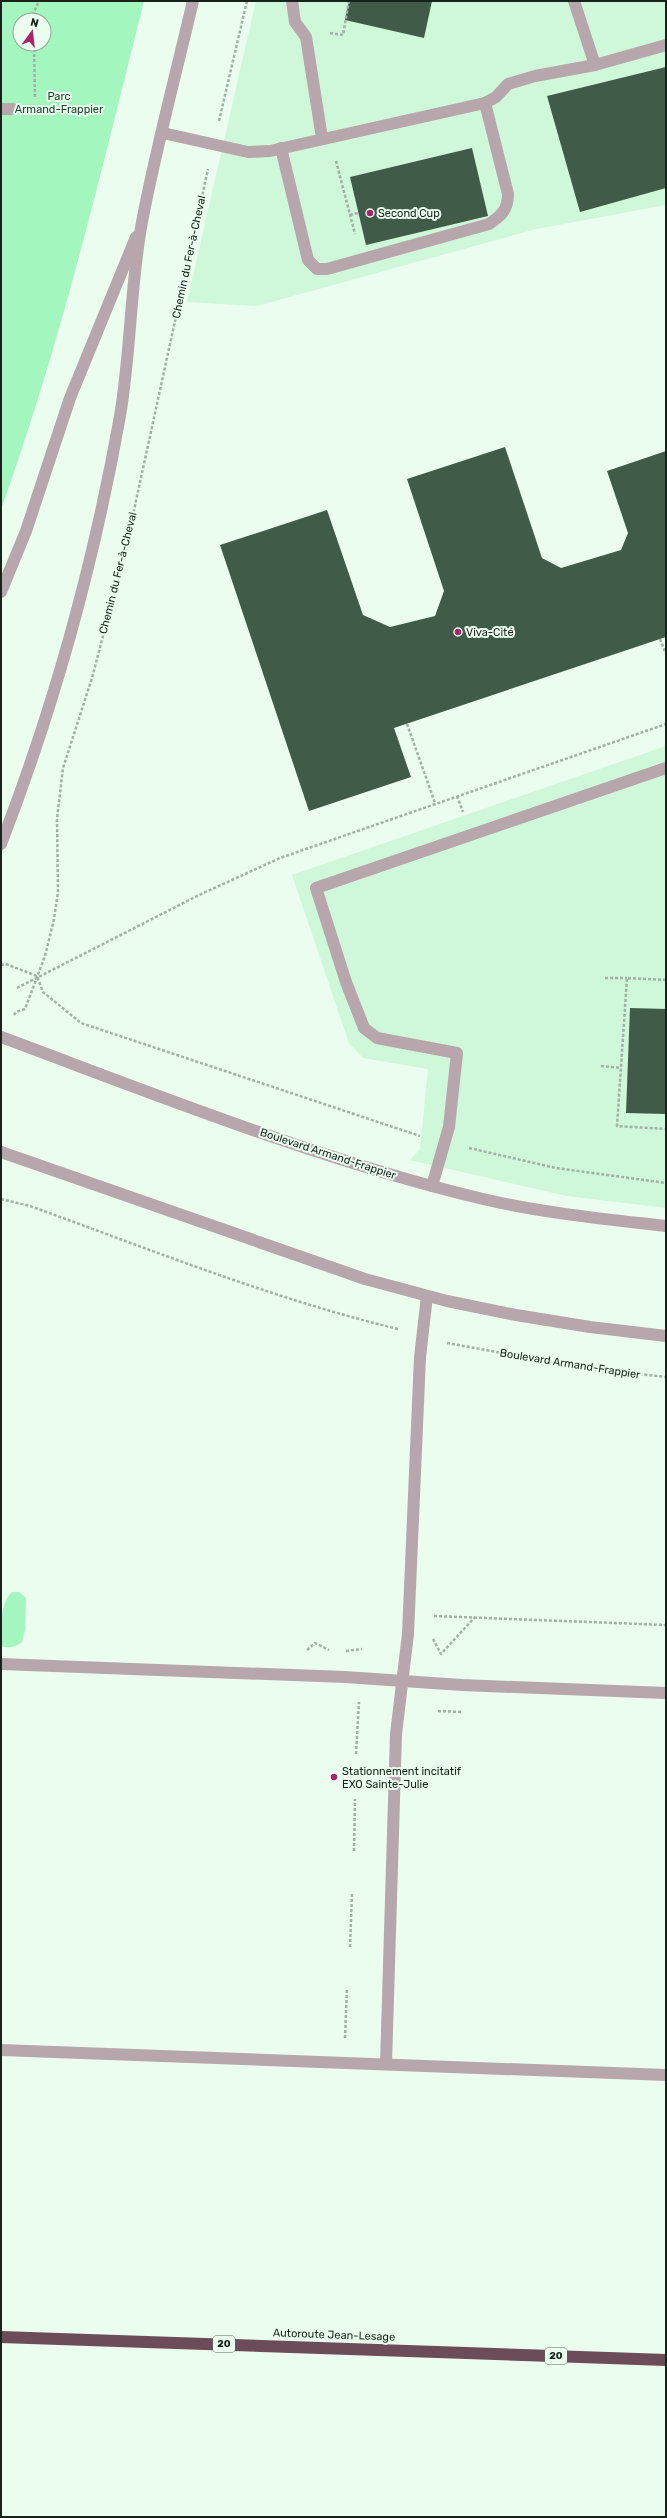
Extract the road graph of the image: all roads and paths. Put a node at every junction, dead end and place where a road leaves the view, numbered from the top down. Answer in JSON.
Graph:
{"nodes":[{"id":1,"x":39,"y":1,"type":"edge"},
{"id":2,"x":193,"y":1,"type":"edge"},
{"id":3,"x":247,"y":1,"type":"edge"},
{"id":4,"x":292,"y":1,"type":"edge"},
{"id":5,"x":349,"y":1,"type":"edge"},
{"id":6,"x":574,"y":1,"type":"edge"},
{"id":7,"x":34,"y":12,"type":"edge"},
{"id":8,"x":343,"y":35,"type":"dead end"},
{"id":9,"x":666,"y":45,"type":"edge"},
{"id":10,"x":34,"y":52,"type":"edge"},
{"id":11,"x":595,"y":65,"type":"junction"},
{"id":12,"x":35,"y":99,"type":"dead end"},
{"id":13,"x":485,"y":103,"type":"junction"},
{"id":14,"x":220,"y":119,"type":"dead end"},
{"id":15,"x":163,"y":133,"type":"junction"},
{"id":16,"x":322,"y":138,"type":"junction"},
{"id":17,"x":282,"y":148,"type":"junction"},
{"id":18,"x":336,"y":159,"type":"dead end"},
{"id":19,"x":208,"y":170,"type":"dead end"},
{"id":20,"x":358,"y":213,"type":"dead end"},
{"id":21,"x":350,"y":215,"type":"junction"},
{"id":22,"x":142,"y":223,"type":"junction"},
{"id":23,"x":355,"y":234,"type":"dead end"},
{"id":24,"x":1,"y":592,"type":"edge"},
{"id":25,"x":660,"y":639,"type":"dead end"},
{"id":26,"x":666,"y":654,"type":"edge"},
{"id":27,"x":407,"y":724,"type":"dead end"},
{"id":28,"x":666,"y":724,"type":"edge"},
{"id":29,"x":666,"y":768,"type":"edge"},
{"id":30,"x":457,"y":796,"type":"junction"},
{"id":31,"x":435,"y":803,"type":"junction"},
{"id":32,"x":465,"y":818,"type":"dead end"},
{"id":33,"x":1,"y":844,"type":"edge"},
{"id":34,"x":1,"y":965,"type":"edge"},
{"id":35,"x":38,"y":976,"type":"junction"},
{"id":36,"x":605,"y":978,"type":"dead end"},
{"id":37,"x":627,"y":978,"type":"junction"},
{"id":38,"x":666,"y":980,"type":"edge"},
{"id":39,"x":17,"y":988,"type":"dead end"},
{"id":40,"x":16,"y":1012,"type":"dead end"},
{"id":41,"x":1,"y":1037,"type":"edge"},
{"id":42,"x":601,"y":1066,"type":"dead end"},
{"id":43,"x":621,"y":1068,"type":"junction"},
{"id":44,"x":666,"y":1129,"type":"edge"},
{"id":45,"x":423,"y":1137,"type":"dead end"},
{"id":46,"x":465,"y":1147,"type":"dead end"},
{"id":47,"x":1,"y":1152,"type":"edge"},
{"id":48,"x":666,"y":1183,"type":"edge"},
{"id":49,"x":432,"y":1186,"type":"junction"},
{"id":50,"x":1,"y":1199,"type":"edge"},
{"id":51,"x":666,"y":1226,"type":"edge"},
{"id":52,"x":427,"y":1296,"type":"junction"},
{"id":53,"x":382,"y":1325,"type":"dead end"},
{"id":54,"x":666,"y":1336,"type":"edge"},
{"id":55,"x":450,"y":1343,"type":"dead end"},
{"id":56,"x":666,"y":1377,"type":"edge"},
{"id":57,"x":434,"y":1615,"type":"dead end"},
{"id":58,"x":475,"y":1617,"type":"junction"},
{"id":59,"x":666,"y":1625,"type":"edge"},
{"id":60,"x":315,"y":1643,"type":"dead end"},
{"id":61,"x":362,"y":1649,"type":"dead end"},
{"id":62,"x":334,"y":1651,"type":"dead end"},
{"id":63,"x":340,"y":1651,"type":"dead end"},
{"id":64,"x":441,"y":1654,"type":"dead end"},
{"id":65,"x":1,"y":1664,"type":"edge"},
{"id":66,"x":403,"y":1681,"type":"junction"},
{"id":67,"x":666,"y":1693,"type":"edge"},
{"id":68,"x":359,"y":1699,"type":"dead end"},
{"id":69,"x":356,"y":1754,"type":"dead end"},
{"id":70,"x":354,"y":1798,"type":"dead end"},
{"id":71,"x":354,"y":1851,"type":"dead end"},
{"id":72,"x":352,"y":1894,"type":"dead end"},
{"id":73,"x":350,"y":1947,"type":"dead end"},
{"id":74,"x":347,"y":1988,"type":"dead end"},
{"id":75,"x":345,"y":2042,"type":"dead end"},
{"id":76,"x":1,"y":2050,"type":"edge"},
{"id":77,"x":386,"y":2064,"type":"junction"},
{"id":78,"x":666,"y":2075,"type":"edge"},
{"id":79,"x":1,"y":2337,"type":"edge"},
{"id":80,"x":666,"y":2360,"type":"edge"}],
"edges":[{"from":1,"to":7,"type":"path"},
{"from":2,"to":15,"type":"street"},
{"from":3,"to":14,"type":"path"},
{"from":4,"to":16,"type":"street"},
{"from":5,"to":8,"type":"path"},
{"from":6,"to":11,"type":"street"},
{"from":9,"to":11,"type":"street"},
{"from":10,"to":12,"type":"path"},
{"from":11,"to":13,"type":"street"},
{"from":13,"to":16,"type":"street"},
{"from":13,"to":17,"type":"street"},
{"from":15,"to":17,"type":"street"},
{"from":15,"to":22,"type":"street"},
{"from":16,"to":17,"type":"street"},
{"from":18,"to":21,"type":"path"},
{"from":19,"to":35,"type":"path","name":"Chemin du Fer-à-Cheval"},
{"from":20,"to":21,"type":"path"},
{"from":21,"to":23,"type":"path"},
{"from":22,"to":24,"type":"street"},
{"from":22,"to":33,"type":"street"},
{"from":25,"to":26,"type":"path"},
{"from":27,"to":31,"type":"path"},
{"from":28,"to":30,"type":"path"},
{"from":29,"to":49,"type":"street"},
{"from":30,"to":31,"type":"path"},
{"from":30,"to":32,"type":"path"},
{"from":31,"to":35,"type":"path"},
{"from":34,"to":35,"type":"path"},
{"from":35,"to":39,"type":"path"},
{"from":35,"to":40,"type":"path","name":"Chemin du Fer-à-Cheval"},
{"from":35,"to":45,"type":"path"},
{"from":36,"to":37,"type":"path"},
{"from":37,"to":38,"type":"path"},
{"from":37,"to":43,"type":"path"},
{"from":41,"to":49,"type":"street","name":"Boulevard Armand-Frappier"},
{"from":42,"to":43,"type":"path"},
{"from":43,"to":44,"type":"path"},
{"from":46,"to":48,"type":"path"},
{"from":47,"to":52,"type":"street"},
{"from":49,"to":51,"type":"street","name":"Boulevard Armand-Frappier"},
{"from":50,"to":53,"type":"path"},
{"from":52,"to":54,"type":"street"},
{"from":52,"to":66,"type":"street"},
{"from":55,"to":56,"type":"path","name":"Boulevard Armand-Frappier"},
{"from":57,"to":58,"type":"path"},
{"from":58,"to":59,"type":"path"},
{"from":58,"to":64,"type":"path"},
{"from":60,"to":62,"type":"path"},
{"from":61,"to":63,"type":"path"},
{"from":65,"to":66,"type":"street"},
{"from":66,"to":67,"type":"street"},
{"from":66,"to":77,"type":"street"},
{"from":68,"to":69,"type":"path"},
{"from":70,"to":71,"type":"path"},
{"from":72,"to":73,"type":"path"},
{"from":74,"to":75,"type":"path"},
{"from":76,"to":77,"type":"street"},
{"from":77,"to":78,"type":"street"},
{"from":79,"to":80,"type":"highway","name":"Autoroute Jean-Lesage","number":"20"}]}
